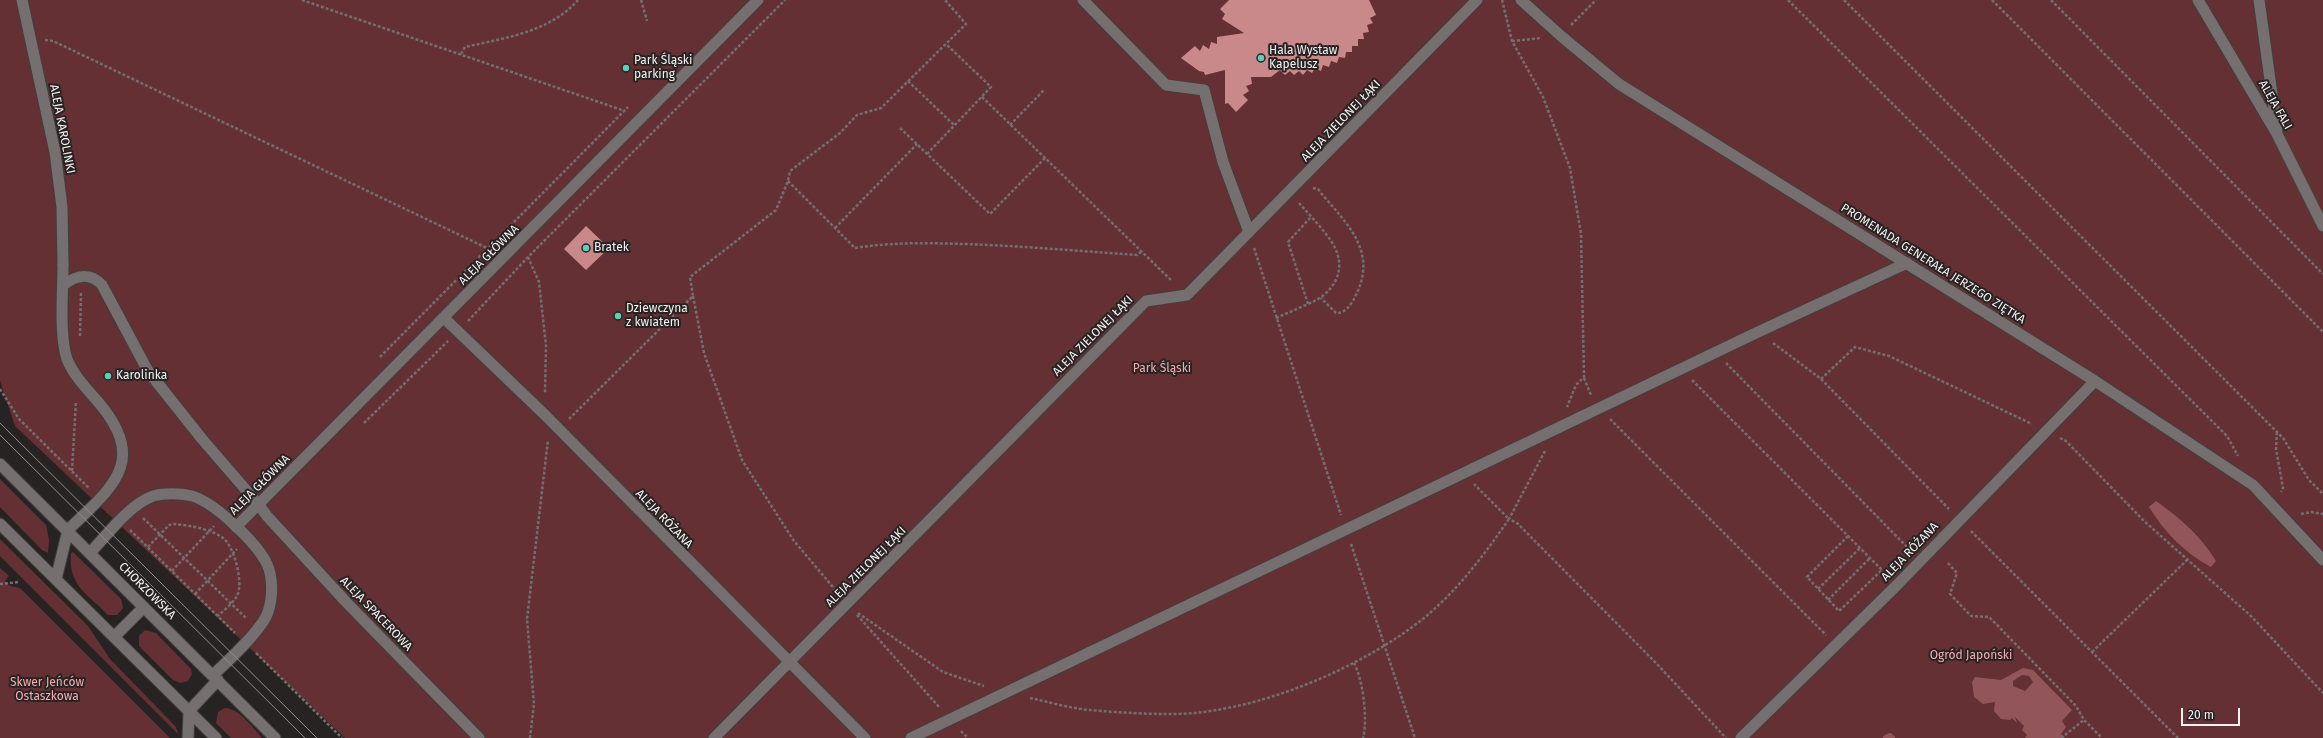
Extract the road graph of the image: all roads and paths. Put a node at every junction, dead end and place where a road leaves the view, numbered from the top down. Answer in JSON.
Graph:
{"nodes":[{"id":1,"x":22,"y":0,"type":"edge"},
{"id":2,"x":302,"y":0,"type":"edge"},
{"id":3,"x":578,"y":0,"type":"edge"},
{"id":4,"x":641,"y":0,"type":"edge"},
{"id":5,"x":758,"y":0,"type":"edge"},
{"id":6,"x":785,"y":0,"type":"edge"},
{"id":7,"x":945,"y":0,"type":"edge"},
{"id":8,"x":1083,"y":0,"type":"edge"},
{"id":9,"x":1477,"y":0,"type":"edge"},
{"id":10,"x":1502,"y":0,"type":"edge"},
{"id":11,"x":1521,"y":0,"type":"edge"},
{"id":12,"x":1788,"y":0,"type":"edge"},
{"id":13,"x":1844,"y":0,"type":"edge"},
{"id":14,"x":1992,"y":0,"type":"edge"},
{"id":15,"x":2051,"y":0,"type":"edge"},
{"id":16,"x":2198,"y":0,"type":"edge"},
{"id":17,"x":2259,"y":0,"type":"edge"},
{"id":18,"x":647,"y":20,"type":"dead end"},
{"id":19,"x":31,"y":39,"type":"junction"},
{"id":20,"x":946,"y":44,"type":"junction"},
{"id":21,"x":460,"y":54,"type":"junction"},
{"id":22,"x":908,"y":81,"type":"junction"},
{"id":23,"x":1044,"y":90,"type":"dead end"},
{"id":24,"x":982,"y":97,"type":"junction"},
{"id":25,"x":644,"y":116,"type":"junction"},
{"id":26,"x":954,"y":125,"type":"junction"},
{"id":27,"x":1010,"y":125,"type":"junction"},
{"id":28,"x":900,"y":128,"type":"dead end"},
{"id":29,"x":2277,"y":134,"type":"junction"},
{"id":30,"x":917,"y":144,"type":"junction"},
{"id":31,"x":927,"y":154,"type":"junction"},
{"id":32,"x":1045,"y":158,"type":"junction"},
{"id":33,"x":788,"y":181,"type":"junction"},
{"id":34,"x":1310,"y":190,"type":"dead end"},
{"id":35,"x":1302,"y":198,"type":"dead end"},
{"id":36,"x":1311,"y":217,"type":"junction"},
{"id":37,"x":2323,"y":226,"type":"edge"},
{"id":38,"x":835,"y":228,"type":"junction"},
{"id":39,"x":1249,"y":232,"type":"junction"},
{"id":40,"x":1141,"y":252,"type":"junction"},
{"id":41,"x":528,"y":256,"type":"junction"},
{"id":42,"x":502,"y":259,"type":"junction"},
{"id":43,"x":1908,"y":263,"type":"junction"},
{"id":44,"x":2323,"y":274,"type":"edge"},
{"id":45,"x":63,"y":285,"type":"junction"},
{"id":46,"x":81,"y":292,"type":"dead end"},
{"id":47,"x":1186,"y":295,"type":"junction"},
{"id":48,"x":693,"y":296,"type":"junction"},
{"id":49,"x":1321,"y":298,"type":"junction"},
{"id":50,"x":1308,"y":304,"type":"junction"},
{"id":51,"x":444,"y":318,"type":"junction"},
{"id":52,"x":1276,"y":318,"type":"junction"},
{"id":53,"x":458,"y":331,"type":"junction"},
{"id":54,"x":2323,"y":332,"type":"edge"},
{"id":55,"x":80,"y":343,"type":"dead end"},
{"id":56,"x":1715,"y":352,"type":"junction"},
{"id":57,"x":1681,"y":369,"type":"junction"},
{"id":58,"x":1584,"y":377,"type":"junction"},
{"id":59,"x":1821,"y":379,"type":"dead end"},
{"id":60,"x":2094,"y":380,"type":"junction"},
{"id":61,"x":0,"y":389,"type":"edge"},
{"id":62,"x":73,"y":394,"type":"dead end"},
{"id":63,"x":1600,"y":409,"type":"junction"},
{"id":64,"x":545,"y":415,"type":"junction"},
{"id":65,"x":362,"y":424,"type":"dead end"},
{"id":66,"x":559,"y":429,"type":"junction"},
{"id":67,"x":1557,"y":429,"type":"junction"},
{"id":68,"x":2047,"y":431,"type":"junction"},
{"id":69,"x":2277,"y":432,"type":"junction"},
{"id":70,"x":2238,"y":457,"type":"dead end"},
{"id":71,"x":0,"y":464,"type":"edge"},
{"id":72,"x":72,"y":472,"type":"junction"},
{"id":73,"x":1464,"y":474,"type":"junction"},
{"id":74,"x":2323,"y":494,"type":"edge"},
{"id":75,"x":100,"y":499,"type":"junction"},
{"id":76,"x":260,"y":504,"type":"junction"},
{"id":77,"x":2280,"y":513,"type":"junction"},
{"id":78,"x":2323,"y":514,"type":"edge"},
{"id":79,"x":1508,"y":519,"type":"junction"},
{"id":80,"x":145,"y":520,"type":"dead end"},
{"id":81,"x":121,"y":521,"type":"junction"},
{"id":82,"x":0,"y":524,"type":"edge"},
{"id":83,"x":213,"y":527,"type":"dead end"},
{"id":84,"x":236,"y":527,"type":"junction"},
{"id":85,"x":68,"y":530,"type":"junction"},
{"id":86,"x":1346,"y":531,"type":"junction"},
{"id":87,"x":208,"y":532,"type":"junction"},
{"id":88,"x":161,"y":534,"type":"junction"},
{"id":89,"x":1848,"y":536,"type":"junction"},
{"id":90,"x":148,"y":547,"type":"junction"},
{"id":91,"x":1860,"y":548,"type":"junction"},
{"id":92,"x":237,"y":550,"type":"dead end"},
{"id":93,"x":90,"y":553,"type":"junction"},
{"id":94,"x":232,"y":555,"type":"junction"},
{"id":95,"x":185,"y":558,"type":"junction"},
{"id":96,"x":1870,"y":558,"type":"junction"},
{"id":97,"x":2188,"y":559,"type":"junction"},
{"id":98,"x":2323,"y":560,"type":"edge"},
{"id":99,"x":1921,"y":561,"type":"junction"},
{"id":100,"x":1948,"y":563,"type":"dead end"},
{"id":101,"x":1882,"y":570,"type":"junction"},
{"id":102,"x":172,"y":571,"type":"junction"},
{"id":103,"x":56,"y":579,"type":"junction"},
{"id":104,"x":208,"y":581,"type":"junction"},
{"id":105,"x":19,"y":582,"type":"dead end"},
{"id":106,"x":0,"y":584,"type":"edge"},
{"id":107,"x":1897,"y":585,"type":"junction"},
{"id":108,"x":1818,"y":589,"type":"junction"},
{"id":109,"x":195,"y":594,"type":"junction"},
{"id":110,"x":1828,"y":600,"type":"junction"},
{"id":111,"x":230,"y":603,"type":"junction"},
{"id":112,"x":847,"y":604,"type":"junction"},
{"id":113,"x":144,"y":607,"type":"junction"},
{"id":114,"x":218,"y":616,"type":"junction"},
{"id":115,"x":247,"y":619,"type":"dead end"},
{"id":116,"x":114,"y":637,"type":"junction"},
{"id":117,"x":245,"y":642,"type":"junction"},
{"id":118,"x":1836,"y":645,"type":"junction"},
{"id":119,"x":1385,"y":646,"type":"junction"},
{"id":120,"x":2092,"y":652,"type":"dead end"},
{"id":121,"x":789,"y":662,"type":"junction"},
{"id":122,"x":1354,"y":663,"type":"junction"},
{"id":123,"x":215,"y":677,"type":"junction"},
{"id":124,"x":1004,"y":693,"type":"junction"},
{"id":125,"x":2323,"y":693,"type":"edge"},
{"id":126,"x":189,"y":711,"type":"junction"},
{"id":127,"x":950,"y":719,"type":"junction"},
{"id":128,"x":2084,"y":720,"type":"junction"},
{"id":129,"x":2062,"y":737,"type":"edge"},
{"id":130,"x":188,"y":738,"type":"edge"},
{"id":131,"x":216,"y":738,"type":"edge"},
{"id":132,"x":276,"y":738,"type":"edge"},
{"id":133,"x":342,"y":738,"type":"edge"},
{"id":134,"x":479,"y":738,"type":"edge"},
{"id":135,"x":530,"y":738,"type":"edge"},
{"id":136,"x":714,"y":738,"type":"edge"},
{"id":137,"x":865,"y":738,"type":"edge"},
{"id":138,"x":911,"y":738,"type":"edge"},
{"id":139,"x":968,"y":738,"type":"edge"},
{"id":140,"x":1362,"y":738,"type":"edge"},
{"id":141,"x":1414,"y":738,"type":"edge"},
{"id":142,"x":1727,"y":738,"type":"edge"},
{"id":143,"x":1742,"y":738,"type":"edge"},
{"id":144,"x":2102,"y":738,"type":"edge"}],
"edges":[{"from":1,"to":19,"type":"street","name":"ALEJA KAROLINKI"},
{"from":2,"to":21,"type":"path"},
{"from":3,"to":21,"type":"path"},
{"from":4,"to":18,"type":"path"},
{"from":5,"to":25,"type":"street","name":"ALEJA GŁÓWNA"},
{"from":6,"to":41,"type":"path"},
{"from":7,"to":20,"type":"path"},
{"from":8,"to":39,"type":"street"},
{"from":9,"to":39,"type":"street","name":"ALEJA ZIELONEJ ŁĄKI"},
{"from":10,"to":58,"type":"path"},
{"from":11,"to":43,"type":"street","name":"PROMENADA GENERAŁA JERZEGO ZIĘTKA"},
{"from":12,"to":70,"type":"path"},
{"from":13,"to":69,"type":"path"},
{"from":14,"to":54,"type":"path"},
{"from":15,"to":44,"type":"path"},
{"from":16,"to":29,"type":"street","name":"ALEJA FALI"},
{"from":17,"to":29,"type":"street"},
{"from":19,"to":42,"type":"path"},
{"from":19,"to":45,"type":"street","name":"ALEJA KAROLINKI"},
{"from":20,"to":22,"type":"path"},
{"from":20,"to":24,"type":"path"},
{"from":21,"to":25,"type":"path"},
{"from":22,"to":26,"type":"path"},
{"from":22,"to":33,"type":"path"},
{"from":23,"to":27,"type":"path"},
{"from":24,"to":26,"type":"path"},
{"from":24,"to":27,"type":"path"},
{"from":25,"to":42,"type":"street","name":"ALEJA GŁÓWNA"},
{"from":26,"to":31,"type":"path"},
{"from":27,"to":32,"type":"path"},
{"from":28,"to":30,"type":"path"},
{"from":29,"to":37,"type":"street","name":"ALEJA FALI"},
{"from":30,"to":31,"type":"path"},
{"from":30,"to":38,"type":"path"},
{"from":31,"to":32,"type":"path"},
{"from":32,"to":40,"type":"path"},
{"from":33,"to":38,"type":"path"},
{"from":33,"to":48,"type":"path"},
{"from":34,"to":49,"type":"path"},
{"from":35,"to":36,"type":"path"},
{"from":36,"to":49,"type":"path"},
{"from":36,"to":50,"type":"path"},
{"from":38,"to":40,"type":"path"},
{"from":39,"to":47,"type":"street","name":"ALEJA ZIELONEJ ŁĄKI"},
{"from":39,"to":52,"type":"path"},
{"from":40,"to":47,"type":"path"},
{"from":41,"to":53,"type":"path"},
{"from":41,"to":64,"type":"path"},
{"from":42,"to":51,"type":"street","name":"ALEJA GŁÓWNA"},
{"from":43,"to":56,"type":"street"},
{"from":43,"to":60,"type":"street","name":"PROMENADA GENERAŁA JERZEGO ZIĘTKA"},
{"from":45,"to":75,"type":"street","name":"ALEJA KAROLINKI"},
{"from":45,"to":76,"type":"street","name":"ALEJA SPACEROWA"},
{"from":46,"to":55,"type":"path"},
{"from":47,"to":112,"type":"street","name":"ALEJA ZIELONEJ ŁĄKI"},
{"from":48,"to":66,"type":"path"},
{"from":48,"to":112,"type":"path"},
{"from":49,"to":50,"type":"path"},
{"from":50,"to":52,"type":"path"},
{"from":51,"to":53,"type":"street","name":"ALEJA RÓŻANA"},
{"from":51,"to":76,"type":"street","name":"ALEJA GŁÓWNA"},
{"from":52,"to":86,"type":"path"},
{"from":53,"to":64,"type":"street","name":"ALEJA RÓŻANA"},
{"from":53,"to":65,"type":"path"},
{"from":56,"to":57,"type":"street"},
{"from":56,"to":99,"type":"path"},
{"from":57,"to":63,"type":"street"},
{"from":57,"to":89,"type":"path"},
{"from":58,"to":63,"type":"path"},
{"from":58,"to":67,"type":"path"},
{"from":59,"to":68,"type":"path"},
{"from":60,"to":68,"type":"street","name":"ALEJA RÓŻANA"},
{"from":60,"to":77,"type":"street","name":"PROMENADA GENERAŁA JERZEGO ZIĘTKA"},
{"from":61,"to":72,"type":"path"},
{"from":62,"to":72,"type":"path"},
{"from":63,"to":67,"type":"street"},
{"from":63,"to":118,"type":"path"},
{"from":64,"to":66,"type":"street","name":"ALEJA RÓŻANA"},
{"from":64,"to":135,"type":"path"},
{"from":66,"to":121,"type":"street","name":"ALEJA RÓŻANA"},
{"from":67,"to":73,"type":"street"},
{"from":67,"to":79,"type":"path"},
{"from":68,"to":97,"type":"path"},
{"from":68,"to":99,"type":"street","name":"ALEJA RÓŻANA"},
{"from":69,"to":74,"type":"path"},
{"from":69,"to":77,"type":"path"},
{"from":71,"to":85,"type":"street","name":"CHORZOWSKA"},
{"from":72,"to":75,"type":"path"},
{"from":73,"to":79,"type":"path"},
{"from":73,"to":86,"type":"street"},
{"from":75,"to":85,"type":"street","name":"ALEJA KAROLINKI"},
{"from":76,"to":84,"type":"street","name":"ALEJA GŁÓWNA"},
{"from":76,"to":134,"type":"street","name":"ALEJA SPACEROWA"},
{"from":77,"to":78,"type":"path"},
{"from":77,"to":98,"type":"street","name":"PROMENADA GENERAŁA JERZEGO ZIĘTKA"},
{"from":79,"to":119,"type":"path"},
{"from":79,"to":142,"type":"path"},
{"from":80,"to":88,"type":"path"},
{"from":81,"to":84,"type":"street"},
{"from":81,"to":90,"type":"path"},
{"from":81,"to":93,"type":"street"},
{"from":82,"to":103,"type":"street"},
{"from":83,"to":87,"type":"path"},
{"from":84,"to":117,"type":"street"},
{"from":85,"to":93,"type":"street","name":"CHORZOWSKA"},
{"from":85,"to":103,"type":"street"},
{"from":86,"to":119,"type":"path"},
{"from":86,"to":124,"type":"street"},
{"from":87,"to":88,"type":"path"},
{"from":87,"to":94,"type":"path"},
{"from":87,"to":95,"type":"path"},
{"from":88,"to":90,"type":"path"},
{"from":88,"to":95,"type":"path"},
{"from":89,"to":91,"type":"path"},
{"from":89,"to":108,"type":"path"},
{"from":90,"to":102,"type":"path"},
{"from":91,"to":96,"type":"path"},
{"from":91,"to":108,"type":"path"},
{"from":92,"to":94,"type":"path"},
{"from":93,"to":113,"type":"street","name":"CHORZOWSKA"},
{"from":94,"to":104,"type":"path"},
{"from":94,"to":111,"type":"path"},
{"from":95,"to":102,"type":"path"},
{"from":95,"to":104,"type":"path"},
{"from":96,"to":101,"type":"path"},
{"from":96,"to":110,"type":"path"},
{"from":97,"to":120,"type":"path"},
{"from":97,"to":125,"type":"path"},
{"from":99,"to":107,"type":"street","name":"ALEJA RÓŻANA"},
{"from":100,"to":128,"type":"path"},
{"from":101,"to":107,"type":"path"},
{"from":101,"to":110,"type":"path"},
{"from":102,"to":109,"type":"path"},
{"from":103,"to":116,"type":"street"},
{"from":104,"to":109,"type":"path"},
{"from":104,"to":111,"type":"path"},
{"from":105,"to":106,"type":"path"},
{"from":107,"to":118,"type":"street","name":"ALEJA RÓŻANA"},
{"from":108,"to":110,"type":"path"},
{"from":109,"to":114,"type":"path"},
{"from":111,"to":114,"type":"path"},
{"from":111,"to":115,"type":"path"},
{"from":112,"to":121,"type":"street","name":"ALEJA ZIELONEJ ŁĄKI"},
{"from":112,"to":124,"type":"path"},
{"from":112,"to":127,"type":"path"},
{"from":113,"to":116,"type":"street"},
{"from":113,"to":123,"type":"street","name":"CHORZOWSKA"},
{"from":114,"to":117,"type":"path"},
{"from":116,"to":126,"type":"street"},
{"from":117,"to":123,"type":"street"},
{"from":117,"to":133,"type":"path"},
{"from":118,"to":143,"type":"street","name":"ALEJA RÓŻANA"},
{"from":119,"to":122,"type":"path"},
{"from":119,"to":141,"type":"path"},
{"from":121,"to":136,"type":"street","name":"ALEJA ZIELONEJ ŁĄKI"},
{"from":121,"to":137,"type":"street","name":"ALEJA RÓŻANA"},
{"from":122,"to":124,"type":"path"},
{"from":122,"to":140,"type":"path"},
{"from":123,"to":126,"type":"street"},
{"from":123,"to":132,"type":"street","name":"CHORZOWSKA"},
{"from":124,"to":127,"type":"street"},
{"from":126,"to":130,"type":"street"},
{"from":126,"to":131,"type":"street"},
{"from":127,"to":138,"type":"street"},
{"from":127,"to":139,"type":"path"},
{"from":128,"to":129,"type":"path"},
{"from":128,"to":144,"type":"path"}]}
